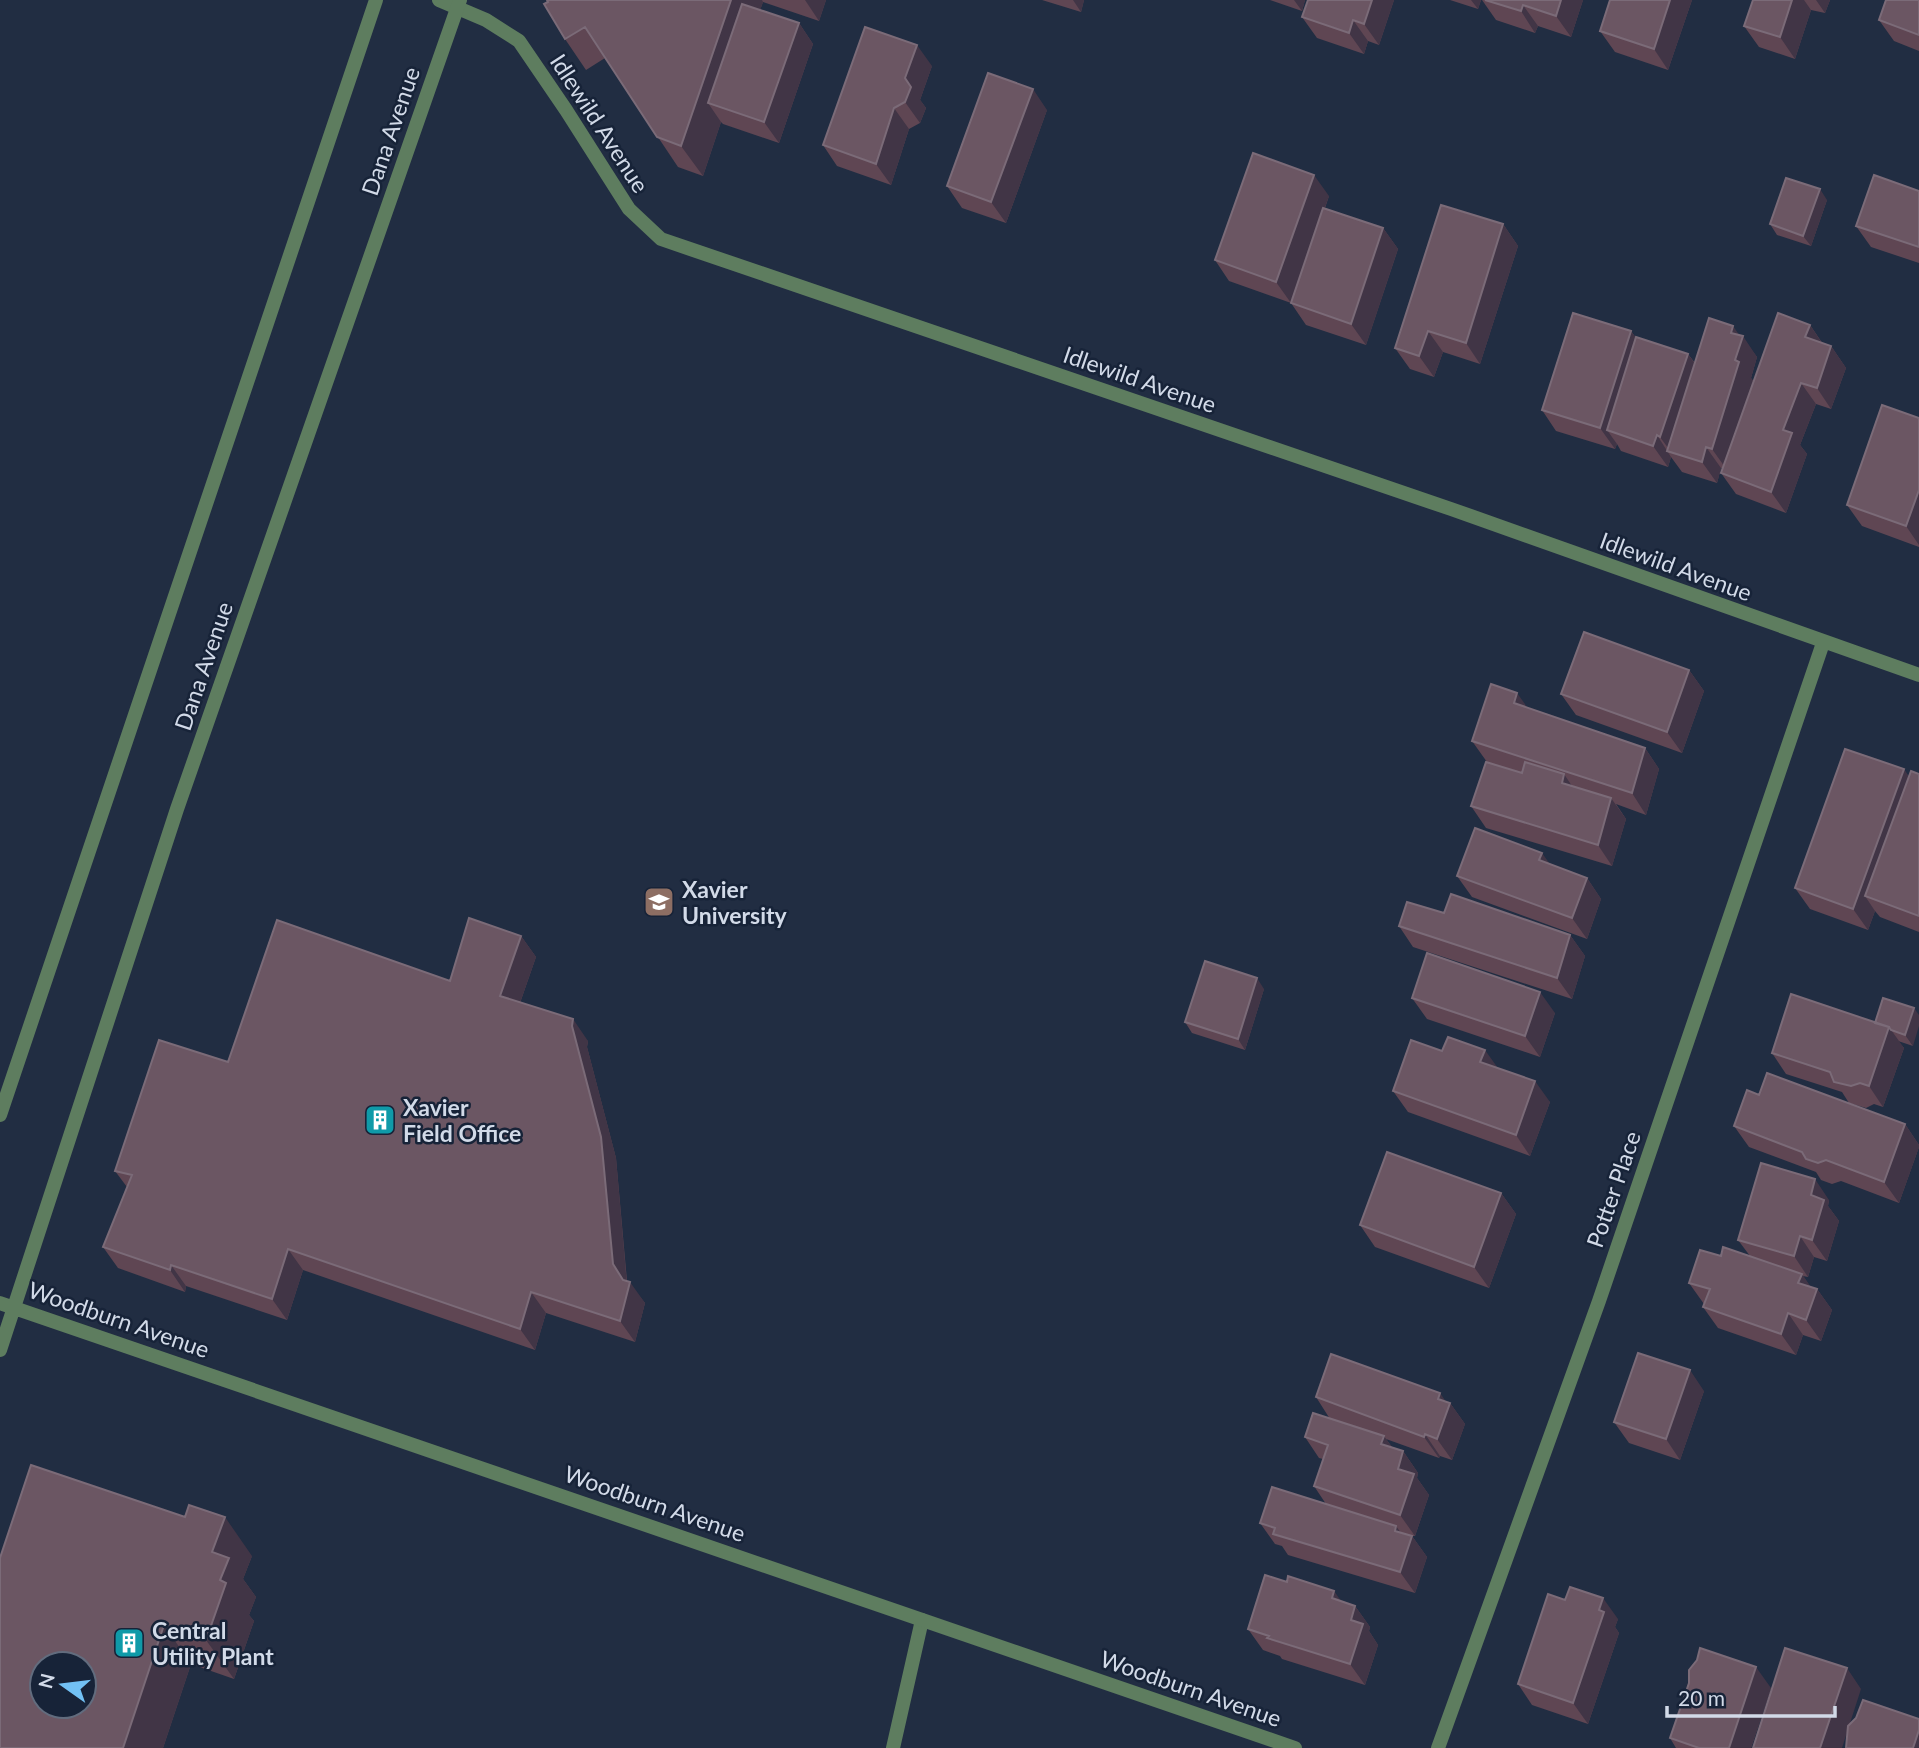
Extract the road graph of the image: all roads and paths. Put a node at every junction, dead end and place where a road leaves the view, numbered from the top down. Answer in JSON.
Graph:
{"nodes":[{"id":1,"x":376,"y":0,"type":"edge"},
{"id":2,"x":439,"y":0,"type":"edge"},
{"id":3,"x":458,"y":3,"type":"edge"},
{"id":4,"x":1823,"y":643,"type":"junction"},
{"id":5,"x":1919,"y":675,"type":"edge"},
{"id":6,"x":0,"y":1115,"type":"edge"},
{"id":7,"x":7,"y":1306,"type":"edge"},
{"id":8,"x":0,"y":1350,"type":"edge"},
{"id":9,"x":922,"y":1620,"type":"junction"},
{"id":10,"x":892,"y":1748,"type":"edge"},
{"id":11,"x":1295,"y":1748,"type":"edge"},
{"id":12,"x":1438,"y":1748,"type":"edge"}],
"edges":[{"from":1,"to":6,"type":"street","name":"Dana Avenue"},
{"from":2,"to":3,"type":"street","name":"Idlewild Avenue"},
{"from":3,"to":4,"type":"street","name":"Idlewild Avenue"},
{"from":3,"to":7,"type":"street","name":"Dana Avenue"},
{"from":4,"to":5,"type":"street","name":"Idlewild Avenue"},
{"from":4,"to":12,"type":"street","name":"Potter Place"},
{"from":7,"to":8,"type":"street","name":"Dana Avenue"},
{"from":7,"to":9,"type":"street","name":"Woodburn Avenue"},
{"from":9,"to":10,"type":"street"},
{"from":9,"to":11,"type":"street","name":"Woodburn Avenue"}]}
